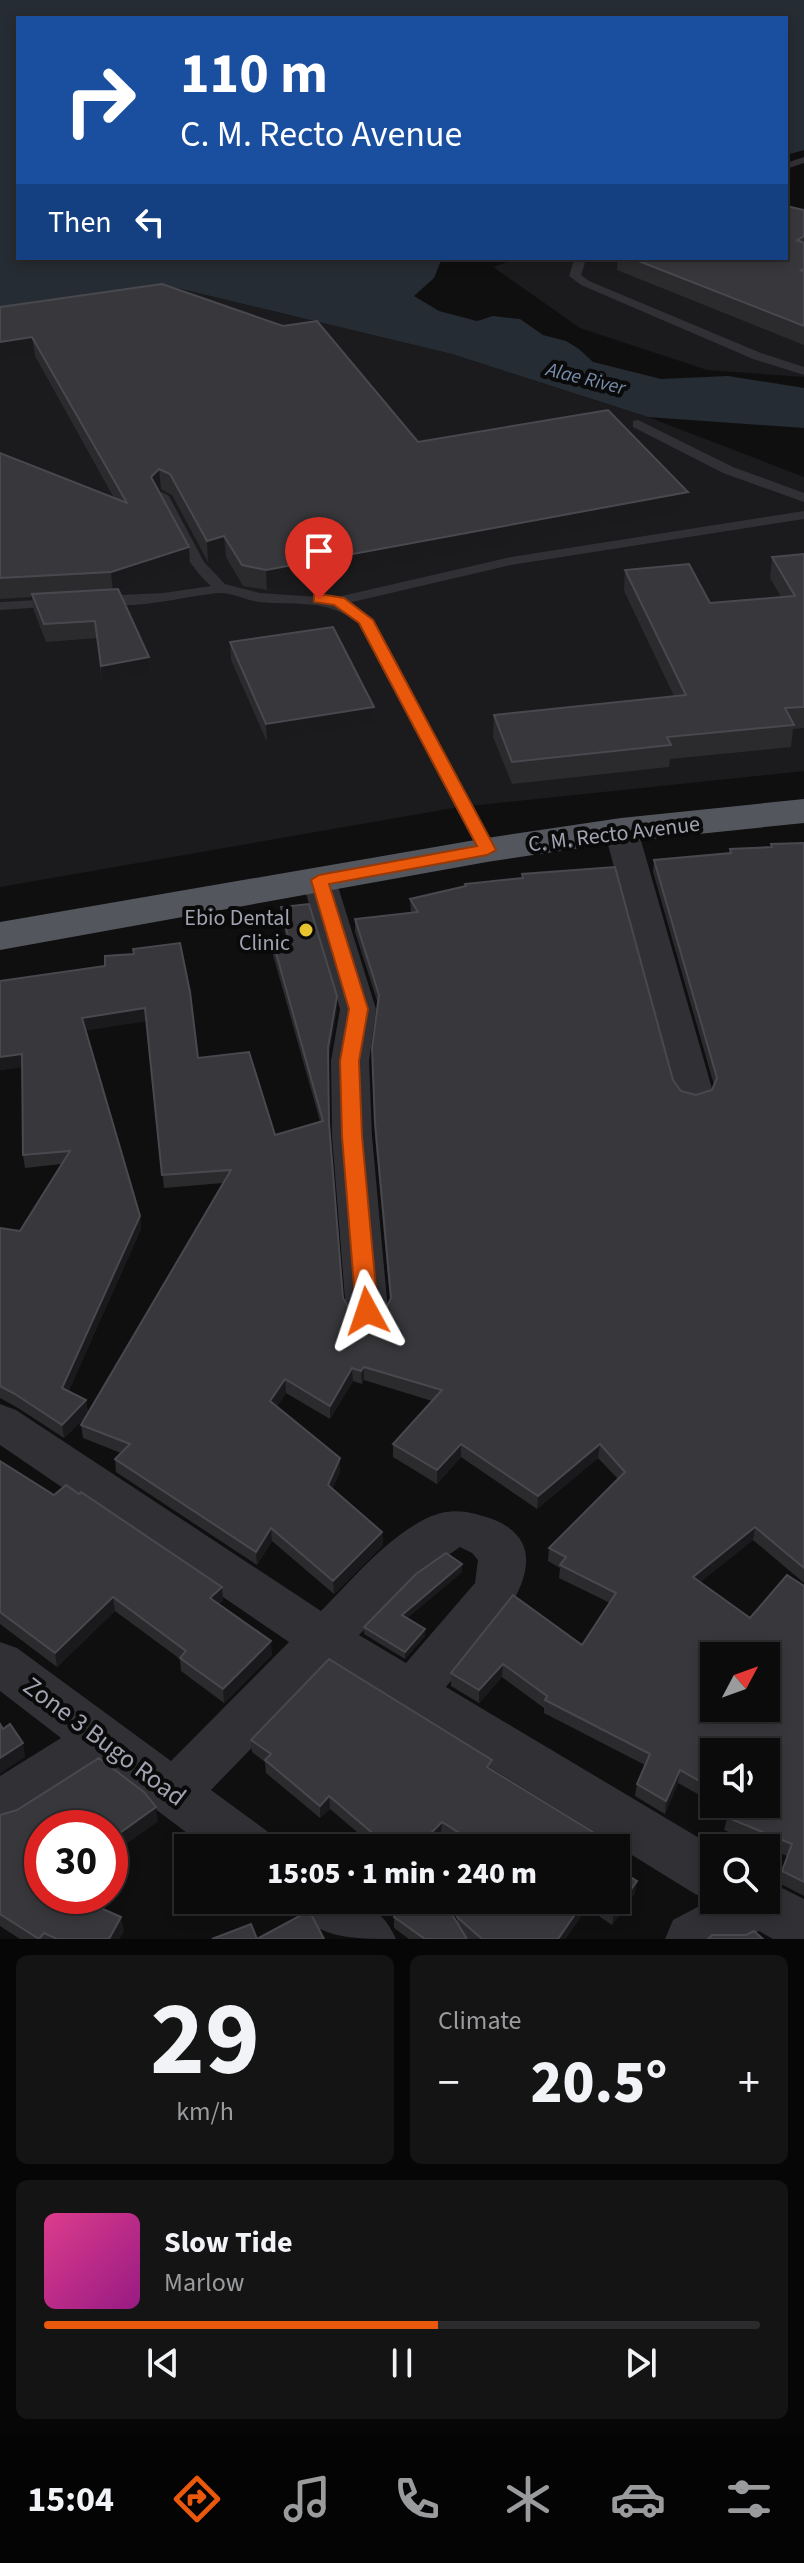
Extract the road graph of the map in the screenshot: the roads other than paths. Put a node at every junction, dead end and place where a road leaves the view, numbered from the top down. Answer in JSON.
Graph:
{"nodes":[{"id":1,"x":579,"y":263,"type":"dead end"},
{"id":2,"x":804,"y":371,"type":"edge"},
{"id":3,"x":638,"y":424,"type":"dead end"},
{"id":4,"x":162,"y":496,"type":"edge"},
{"id":5,"x":804,"y":498,"type":"edge"},
{"id":6,"x":804,"y":515,"type":"edge"},
{"id":7,"x":225,"y":588,"type":"junction"},
{"id":8,"x":338,"y":601,"type":"junction"},
{"id":9,"x":0,"y":606,"type":"edge"},
{"id":10,"x":804,"y":811,"type":"edge"},
{"id":11,"x":621,"y":830,"type":"junction"},
{"id":12,"x":487,"y":850,"type":"junction"},
{"id":13,"x":319,"y":880,"type":"junction"},
{"id":14,"x":0,"y":936,"type":"edge"},
{"id":15,"x":694,"y":1092,"type":"edge"},
{"id":16,"x":367,"y":1311,"type":"dead end"},
{"id":17,"x":0,"y":1422,"type":"edge"},
{"id":18,"x":325,"y":1640,"type":"junction"},
{"id":19,"x":0,"y":1663,"type":"edge"},
{"id":20,"x":411,"y":1693,"type":"junction"},
{"id":21,"x":103,"y":1739,"type":"junction"},
{"id":22,"x":174,"y":1793,"type":"junction"},
{"id":23,"x":0,"y":1804,"type":"edge"},
{"id":24,"x":229,"y":1834,"type":"edge"},
{"id":25,"x":700,"y":1868,"type":"edge"},
{"id":26,"x":336,"y":1914,"type":"edge"},
{"id":27,"x":719,"y":1914,"type":"edge"},
{"id":28,"x":780,"y":1914,"type":"edge"},
{"id":29,"x":804,"y":1927,"type":"edge"},
{"id":30,"x":369,"y":1939,"type":"edge"},
{"id":31,"x":692,"y":1939,"type":"edge"}],
"edges":[{"from":1,"to":2,"type":"lane"},
{"from":3,"to":5,"type":"lane"},
{"from":4,"to":7,"type":"lane"},
{"from":6,"to":8,"type":"lane"},
{"from":7,"to":8,"type":"lane"},
{"from":7,"to":9,"type":"lane"},
{"from":8,"to":12,"type":"lane"},
{"from":10,"to":11,"type":"highway","name":"C. M. Recto Avenue"},
{"from":11,"to":12,"type":"highway","name":"C. M. Recto Avenue"},
{"from":11,"to":15,"type":"street"},
{"from":12,"to":13,"type":"highway","name":"C. M. Recto Avenue"},
{"from":13,"to":14,"type":"highway","name":"C. M. Recto Avenue"},
{"from":13,"to":16,"type":"street"},
{"from":17,"to":18,"type":"street"},
{"from":18,"to":20,"type":"street"},
{"from":18,"to":20,"type":"street"},
{"from":18,"to":22,"type":"street"},
{"from":19,"to":21,"type":"street","name":"Zone 3 Bugo Road"},
{"from":20,"to":25,"type":"street"},
{"from":21,"to":22,"type":"street","name":"Zone 3 Bugo Road"},
{"from":21,"to":23,"type":"street"},
{"from":22,"to":24,"type":"street","name":"Zone 3 Bugo Road"},
{"from":26,"to":30,"type":"street"},
{"from":27,"to":31,"type":"street"},
{"from":28,"to":29,"type":"street"}]}
